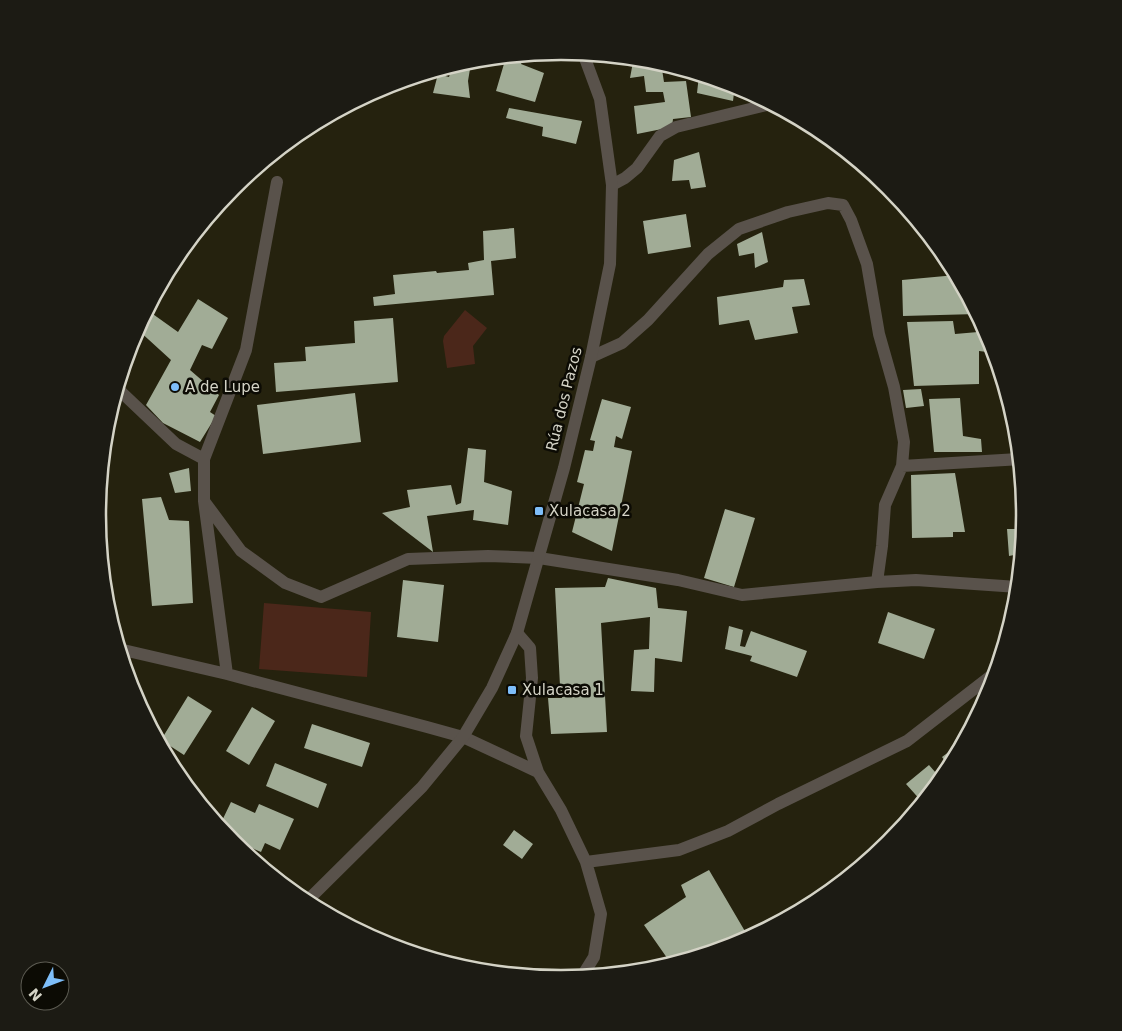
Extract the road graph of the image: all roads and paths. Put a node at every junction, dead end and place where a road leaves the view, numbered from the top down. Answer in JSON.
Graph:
{"nodes":[{"id":1,"x":585,"y":61,"type":"edge"},
{"id":2,"x":761,"y":106,"type":"edge"},
{"id":3,"x":277,"y":182,"type":"dead end"},
{"id":4,"x":612,"y":185,"type":"junction"},
{"id":5,"x":591,"y":357,"type":"junction"},
{"id":6,"x":122,"y":393,"type":"edge"},
{"id":7,"x":204,"y":459,"type":"junction"},
{"id":8,"x":1013,"y":459,"type":"edge"},
{"id":9,"x":902,"y":466,"type":"junction"},
{"id":10,"x":204,"y":501,"type":"junction"},
{"id":11,"x":540,"y":558,"type":"junction"},
{"id":12,"x":877,"y":582,"type":"junction"},
{"id":13,"x":1011,"y":587,"type":"edge"},
{"id":14,"x":517,"y":633,"type":"junction"},
{"id":15,"x":127,"y":651,"type":"edge"},
{"id":16,"x":226,"y":674,"type":"junction"},
{"id":17,"x":986,"y":680,"type":"edge"},
{"id":18,"x":462,"y":737,"type":"junction"},
{"id":19,"x":538,"y":772,"type":"junction"},
{"id":20,"x":586,"y":862,"type":"junction"},
{"id":21,"x":311,"y":896,"type":"edge"},
{"id":22,"x":586,"y":970,"type":"edge"}],
"edges":[{"from":1,"to":4,"type":"street","name":"Rúa dos Pazos"},
{"from":2,"to":4,"type":"street"},
{"from":3,"to":7,"type":"street"},
{"from":4,"to":5,"type":"street","name":"Rúa dos Pazos"},
{"from":5,"to":9,"type":"street"},
{"from":5,"to":11,"type":"street","name":"Rúa dos Pazos"},
{"from":6,"to":7,"type":"street"},
{"from":7,"to":10,"type":"street"},
{"from":8,"to":9,"type":"street"},
{"from":9,"to":12,"type":"street"},
{"from":10,"to":11,"type":"street"},
{"from":10,"to":16,"type":"street"},
{"from":11,"to":12,"type":"street"},
{"from":11,"to":14,"type":"street","name":"Rúa dos Pazos"},
{"from":12,"to":13,"type":"street"},
{"from":14,"to":18,"type":"street","name":"Rúa dos Pazos"},
{"from":14,"to":19,"type":"street"},
{"from":15,"to":16,"type":"street"},
{"from":16,"to":18,"type":"street"},
{"from":17,"to":20,"type":"street"},
{"from":18,"to":19,"type":"street"},
{"from":18,"to":21,"type":"street","name":"Rúa dos Pazos"},
{"from":19,"to":20,"type":"street"},
{"from":20,"to":22,"type":"street"}]}
